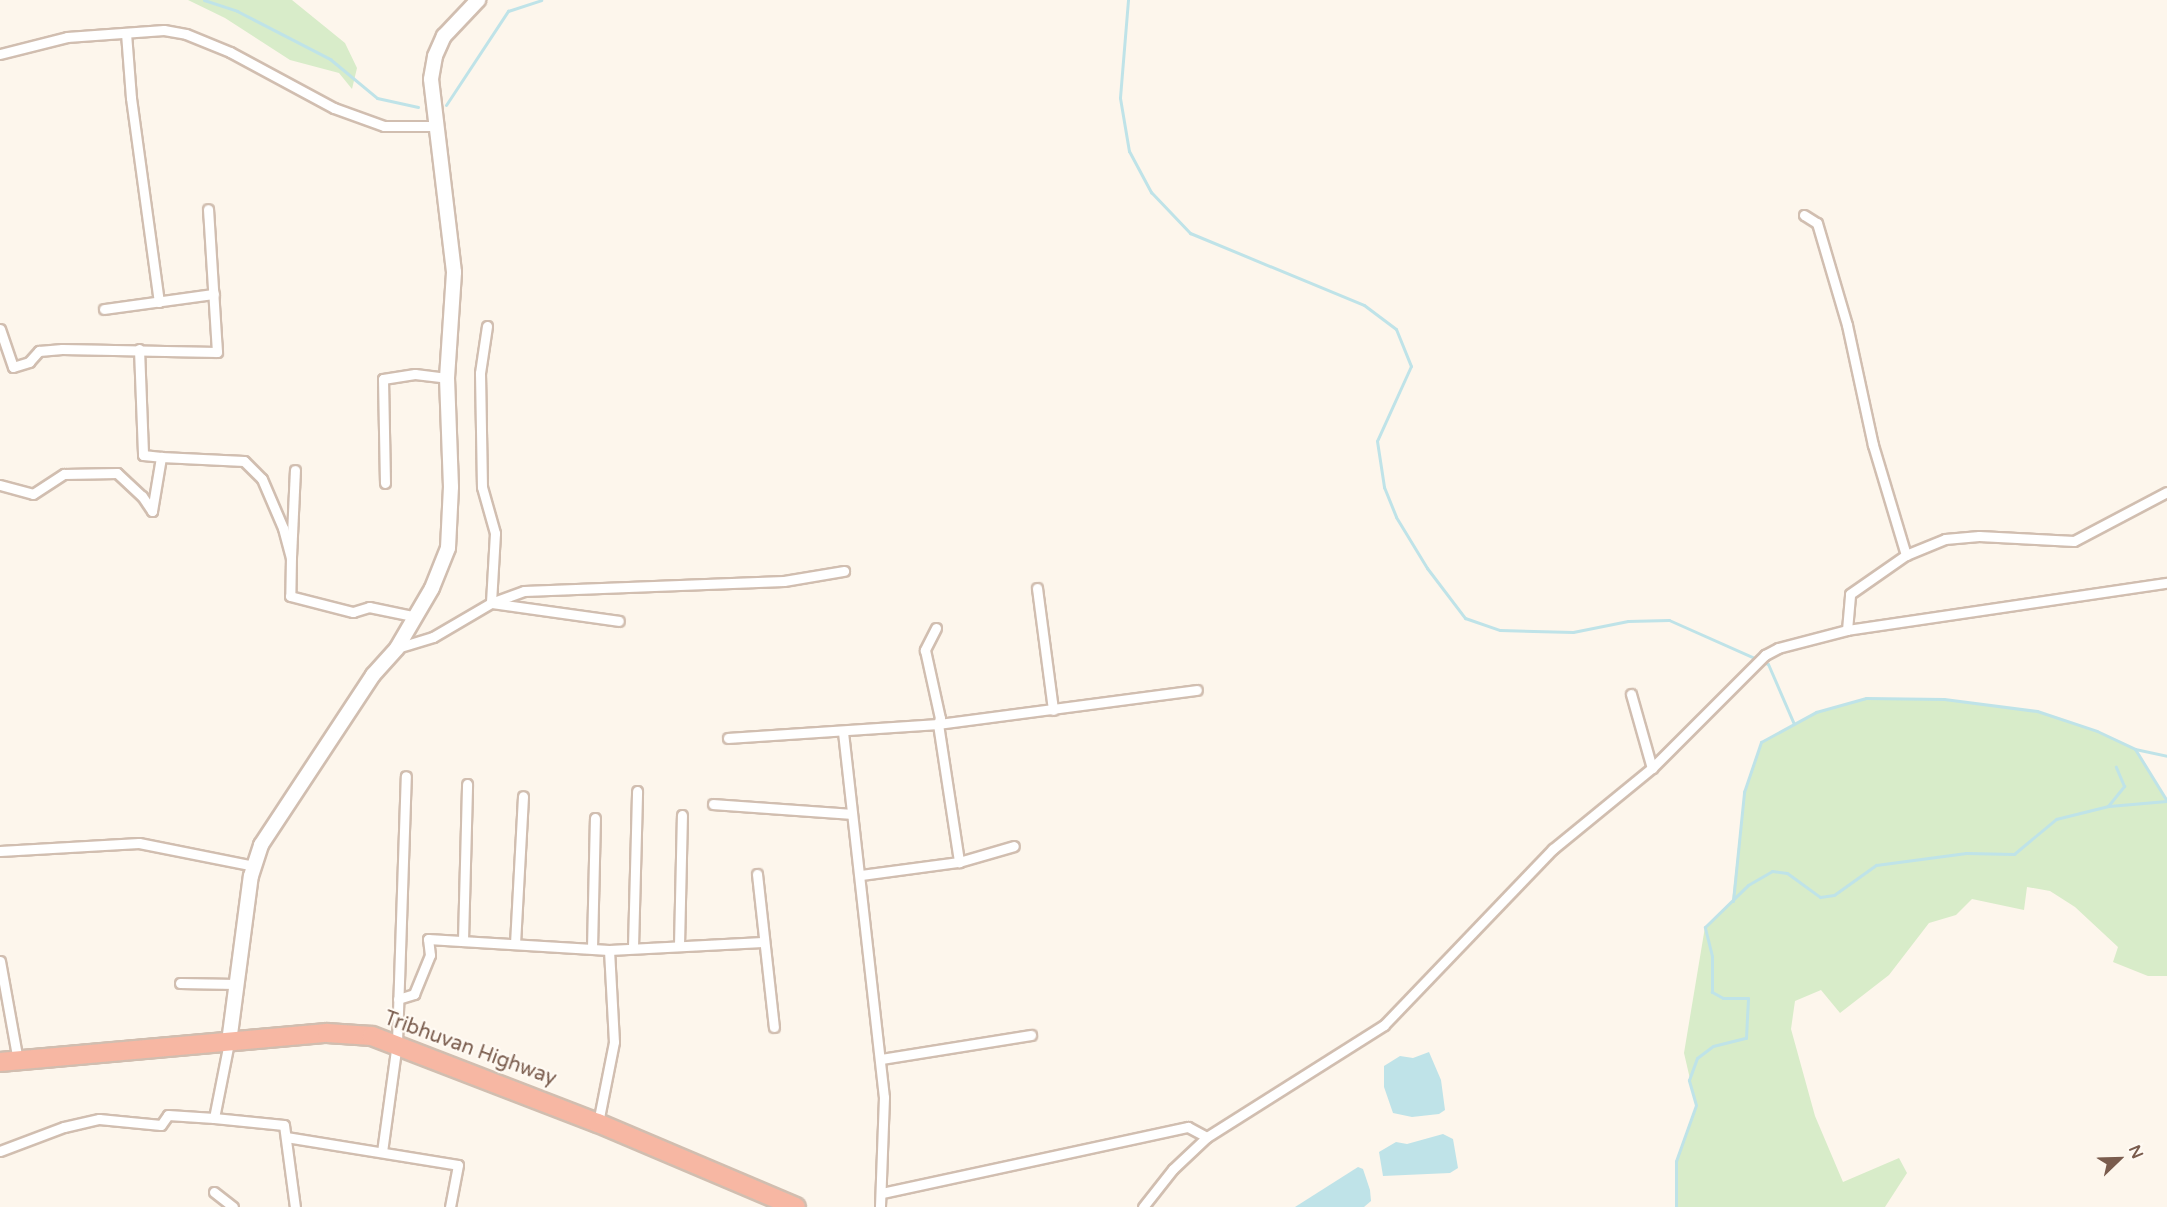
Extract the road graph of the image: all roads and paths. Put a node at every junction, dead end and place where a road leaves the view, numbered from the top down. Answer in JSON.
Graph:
{"nodes":[{"id":1,"x":478,"y":0,"type":"edge"},
{"id":2,"x":126,"y":33,"type":"junction"},
{"id":3,"x":0,"y":54,"type":"edge"},
{"id":4,"x":436,"y":126,"type":"junction"},
{"id":5,"x":208,"y":208,"type":"dead end"},
{"id":6,"x":1804,"y":215,"type":"dead end"},
{"id":7,"x":214,"y":294,"type":"junction"},
{"id":8,"x":159,"y":302,"type":"junction"},
{"id":9,"x":104,"y":309,"type":"dead end"},
{"id":10,"x":488,"y":326,"type":"dead end"},
{"id":11,"x":0,"y":329,"type":"edge"},
{"id":12,"x":139,"y":349,"type":"junction"},
{"id":13,"x":447,"y":378,"type":"junction"},
{"id":14,"x":161,"y":457,"type":"junction"},
{"id":15,"x":295,"y":470,"type":"dead end"},
{"id":16,"x":385,"y":483,"type":"dead end"},
{"id":17,"x":0,"y":484,"type":"edge"},
{"id":18,"x":2167,"y":492,"type":"edge"},
{"id":19,"x":1906,"y":555,"type":"junction"},
{"id":20,"x":291,"y":557,"type":"junction"},
{"id":21,"x":844,"y":571,"type":"dead end"},
{"id":22,"x":2167,"y":583,"type":"edge"},
{"id":23,"x":1037,"y":588,"type":"dead end"},
{"id":24,"x":491,"y":603,"type":"junction"},
{"id":25,"x":414,"y":616,"type":"junction"},
{"id":26,"x":620,"y":621,"type":"dead end"},
{"id":27,"x":936,"y":628,"type":"dead end"},
{"id":28,"x":1847,"y":630,"type":"junction"},
{"id":29,"x":397,"y":648,"type":"junction"},
{"id":30,"x":1197,"y":690,"type":"dead end"},
{"id":31,"x":1631,"y":694,"type":"dead end"},
{"id":32,"x":1053,"y":710,"type":"junction"},
{"id":33,"x":938,"y":724,"type":"junction"},
{"id":34,"x":843,"y":732,"type":"junction"},
{"id":35,"x":728,"y":738,"type":"dead end"},
{"id":36,"x":1652,"y":768,"type":"junction"},
{"id":37,"x":406,"y":776,"type":"dead end"},
{"id":38,"x":467,"y":784,"type":"dead end"},
{"id":39,"x":637,"y":791,"type":"dead end"},
{"id":40,"x":523,"y":796,"type":"dead end"},
{"id":41,"x":713,"y":804,"type":"dead end"},
{"id":42,"x":852,"y":814,"type":"junction"},
{"id":43,"x":682,"y":815,"type":"dead end"},
{"id":44,"x":595,"y":818,"type":"dead end"},
{"id":45,"x":1014,"y":846,"type":"dead end"},
{"id":46,"x":0,"y":851,"type":"edge"},
{"id":47,"x":959,"y":862,"type":"junction"},
{"id":48,"x":254,"y":867,"type":"junction"},
{"id":49,"x":757,"y":874,"type":"dead end"},
{"id":50,"x":861,"y":876,"type":"junction"},
{"id":51,"x":463,"y":940,"type":"junction"},
{"id":52,"x":764,"y":942,"type":"junction"},
{"id":53,"x":515,"y":944,"type":"junction"},
{"id":54,"x":679,"y":945,"type":"junction"},
{"id":55,"x":633,"y":947,"type":"junction"},
{"id":56,"x":592,"y":948,"type":"junction"},
{"id":57,"x":609,"y":950,"type":"junction"},
{"id":58,"x":0,"y":961,"type":"edge"},
{"id":59,"x":180,"y":983,"type":"dead end"},
{"id":60,"x":236,"y":984,"type":"junction"},
{"id":61,"x":398,"y":999,"type":"junction"},
{"id":62,"x":774,"y":1027,"type":"dead end"},
{"id":63,"x":1031,"y":1035,"type":"dead end"},
{"id":64,"x":229,"y":1042,"type":"junction"},
{"id":65,"x":397,"y":1042,"type":"junction"},
{"id":66,"x":881,"y":1059,"type":"junction"},
{"id":67,"x":18,"y":1061,"type":"junction"},
{"id":68,"x":0,"y":1062,"type":"edge"},
{"id":69,"x":214,"y":1118,"type":"junction"},
{"id":70,"x":598,"y":1122,"type":"junction"},
{"id":71,"x":286,"y":1137,"type":"junction"},
{"id":72,"x":1207,"y":1137,"type":"junction"},
{"id":73,"x":0,"y":1151,"type":"edge"},
{"id":74,"x":382,"y":1152,"type":"junction"},
{"id":75,"x":214,"y":1192,"type":"dead end"},
{"id":76,"x":882,"y":1192,"type":"junction"},
{"id":77,"x":233,"y":1207,"type":"edge"},
{"id":78,"x":295,"y":1207,"type":"edge"},
{"id":79,"x":450,"y":1207,"type":"edge"},
{"id":80,"x":796,"y":1207,"type":"edge"},
{"id":81,"x":880,"y":1207,"type":"edge"},
{"id":82,"x":1143,"y":1207,"type":"edge"}],
"edges":[{"from":1,"to":4,"type":"street"},
{"from":2,"to":3,"type":"street"},
{"from":2,"to":4,"type":"street"},
{"from":2,"to":8,"type":"street"},
{"from":4,"to":13,"type":"street"},
{"from":5,"to":7,"type":"street"},
{"from":6,"to":19,"type":"street"},
{"from":7,"to":8,"type":"street"},
{"from":7,"to":12,"type":"street"},
{"from":8,"to":9,"type":"street"},
{"from":10,"to":24,"type":"street"},
{"from":11,"to":12,"type":"street"},
{"from":12,"to":14,"type":"street"},
{"from":13,"to":16,"type":"street"},
{"from":13,"to":25,"type":"street"},
{"from":14,"to":17,"type":"street"},
{"from":14,"to":20,"type":"street"},
{"from":15,"to":20,"type":"street"},
{"from":18,"to":19,"type":"street"},
{"from":19,"to":28,"type":"street"},
{"from":20,"to":25,"type":"street"},
{"from":21,"to":24,"type":"street"},
{"from":22,"to":28,"type":"street"},
{"from":23,"to":32,"type":"street"},
{"from":24,"to":26,"type":"street"},
{"from":24,"to":29,"type":"street"},
{"from":25,"to":29,"type":"street"},
{"from":27,"to":33,"type":"street"},
{"from":28,"to":36,"type":"street"},
{"from":29,"to":48,"type":"street"},
{"from":30,"to":32,"type":"street"},
{"from":31,"to":36,"type":"street"},
{"from":32,"to":33,"type":"street"},
{"from":33,"to":34,"type":"street"},
{"from":33,"to":47,"type":"street"},
{"from":34,"to":35,"type":"street"},
{"from":34,"to":42,"type":"street"},
{"from":36,"to":72,"type":"street"},
{"from":37,"to":61,"type":"street"},
{"from":38,"to":51,"type":"street"},
{"from":39,"to":55,"type":"street"},
{"from":40,"to":53,"type":"street"},
{"from":41,"to":42,"type":"street"},
{"from":42,"to":50,"type":"street"},
{"from":43,"to":54,"type":"street"},
{"from":44,"to":56,"type":"street"},
{"from":45,"to":47,"type":"street"},
{"from":46,"to":48,"type":"street"},
{"from":47,"to":50,"type":"street"},
{"from":48,"to":60,"type":"street"},
{"from":49,"to":52,"type":"street"},
{"from":50,"to":66,"type":"street"},
{"from":51,"to":53,"type":"street"},
{"from":51,"to":61,"type":"street"},
{"from":52,"to":54,"type":"street"},
{"from":52,"to":62,"type":"street"},
{"from":53,"to":56,"type":"street"},
{"from":54,"to":55,"type":"street"},
{"from":55,"to":57,"type":"street"},
{"from":56,"to":57,"type":"street"},
{"from":57,"to":70,"type":"street"},
{"from":58,"to":67,"type":"street"},
{"from":59,"to":60,"type":"street"},
{"from":60,"to":64,"type":"street"},
{"from":61,"to":65,"type":"street"},
{"from":63,"to":66,"type":"street"},
{"from":64,"to":65,"type":"highway","name":"Tribhuvan Highway"},
{"from":64,"to":67,"type":"highway","name":"Tribhuvan Highway"},
{"from":64,"to":69,"type":"street"},
{"from":65,"to":70,"type":"highway","name":"Tribhuvan Highway"},
{"from":65,"to":74,"type":"street"},
{"from":66,"to":76,"type":"street"},
{"from":67,"to":68,"type":"highway","name":"Tribhuvan Highway"},
{"from":69,"to":71,"type":"street"},
{"from":69,"to":73,"type":"street"},
{"from":70,"to":80,"type":"highway","name":"Tribhuvan Highway"},
{"from":71,"to":74,"type":"street"},
{"from":71,"to":78,"type":"street"},
{"from":72,"to":76,"type":"street"},
{"from":72,"to":82,"type":"street"},
{"from":74,"to":79,"type":"street"},
{"from":75,"to":77,"type":"street"},
{"from":76,"to":81,"type":"street"}]}
